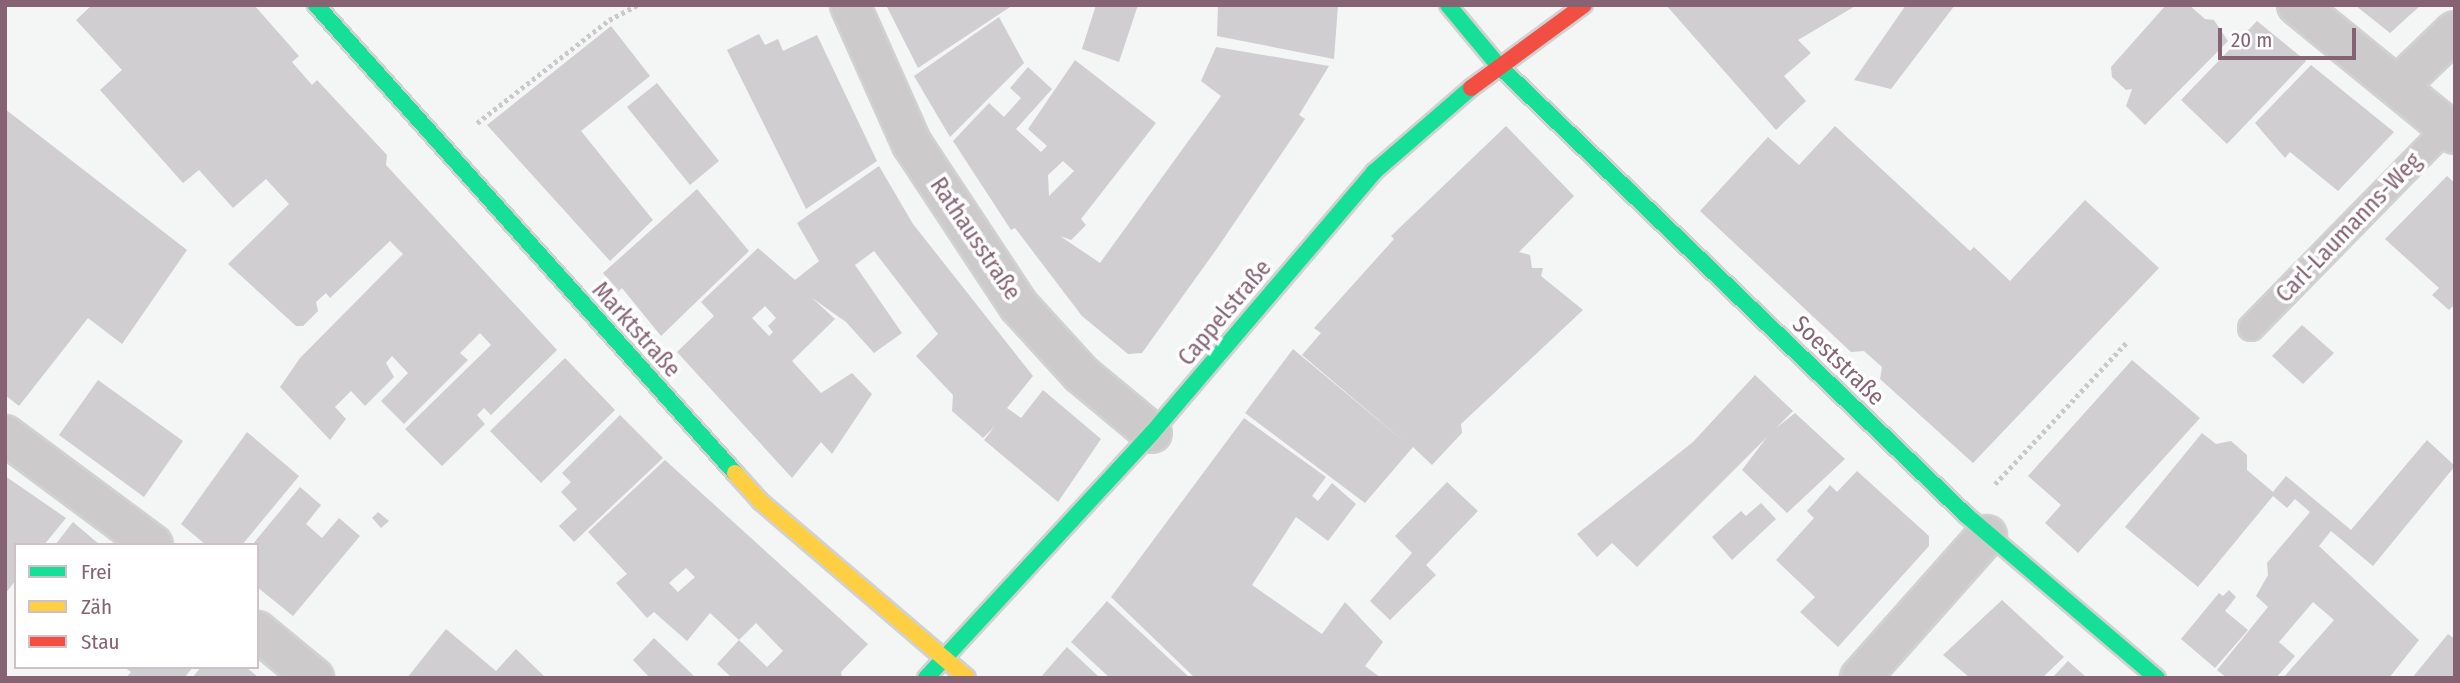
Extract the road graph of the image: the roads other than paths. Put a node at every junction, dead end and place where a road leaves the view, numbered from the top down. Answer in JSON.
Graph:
{"nodes":[{"id":1,"x":316,"y":5,"type":"edge"},
{"id":2,"x":849,"y":5,"type":"edge"},
{"id":3,"x":1448,"y":5,"type":"edge"},
{"id":4,"x":1584,"y":5,"type":"edge"},
{"id":5,"x":2297,"y":5,"type":"edge"},
{"id":6,"x":2455,"y":31,"type":"edge"},
{"id":7,"x":1498,"y":65,"type":"junction"},
{"id":8,"x":2400,"y":84,"type":"junction"},
{"id":9,"x":2451,"y":131,"type":"edge"},
{"id":10,"x":2251,"y":328,"type":"dead end"},
{"id":11,"x":1152,"y":433,"type":"junction"},
{"id":12,"x":5,"y":435,"type":"edge"},
{"id":13,"x":1976,"y":525,"type":"junction"},
{"id":14,"x":150,"y":543,"type":"edge"},
{"id":15,"x":259,"y":633,"type":"edge"},
{"id":16,"x":947,"y":659,"type":"junction"},
{"id":17,"x":314,"y":678,"type":"edge"},
{"id":18,"x":926,"y":678,"type":"edge"},
{"id":19,"x":967,"y":678,"type":"edge"},
{"id":20,"x":1860,"y":678,"type":"edge"},
{"id":21,"x":2157,"y":678,"type":"edge"}],
"edges":[{"from":1,"to":16,"type":"street","name":"Marktstraße"},
{"from":2,"to":11,"type":"street","name":"Rathausstraße"},
{"from":3,"to":7,"type":"street","name":"Soeststraße"},
{"from":4,"to":7,"type":"street","name":"Cappelstraße"},
{"from":5,"to":8,"type":"street"},
{"from":6,"to":8,"type":"street"},
{"from":7,"to":11,"type":"street","name":"Cappelstraße"},
{"from":7,"to":13,"type":"street","name":"Soeststraße"},
{"from":8,"to":9,"type":"street"},
{"from":9,"to":10,"type":"lane","name":"Carl-Laumanns-Weg"},
{"from":11,"to":16,"type":"street","name":"Cappelstraße"},
{"from":12,"to":14,"type":"street"},
{"from":13,"to":20,"type":"street"},
{"from":13,"to":21,"type":"street","name":"Soeststraße"},
{"from":15,"to":17,"type":"street"},
{"from":16,"to":18,"type":"street","name":"Cappelstraße"},
{"from":16,"to":19,"type":"street","name":"Marktstraße"}]}
